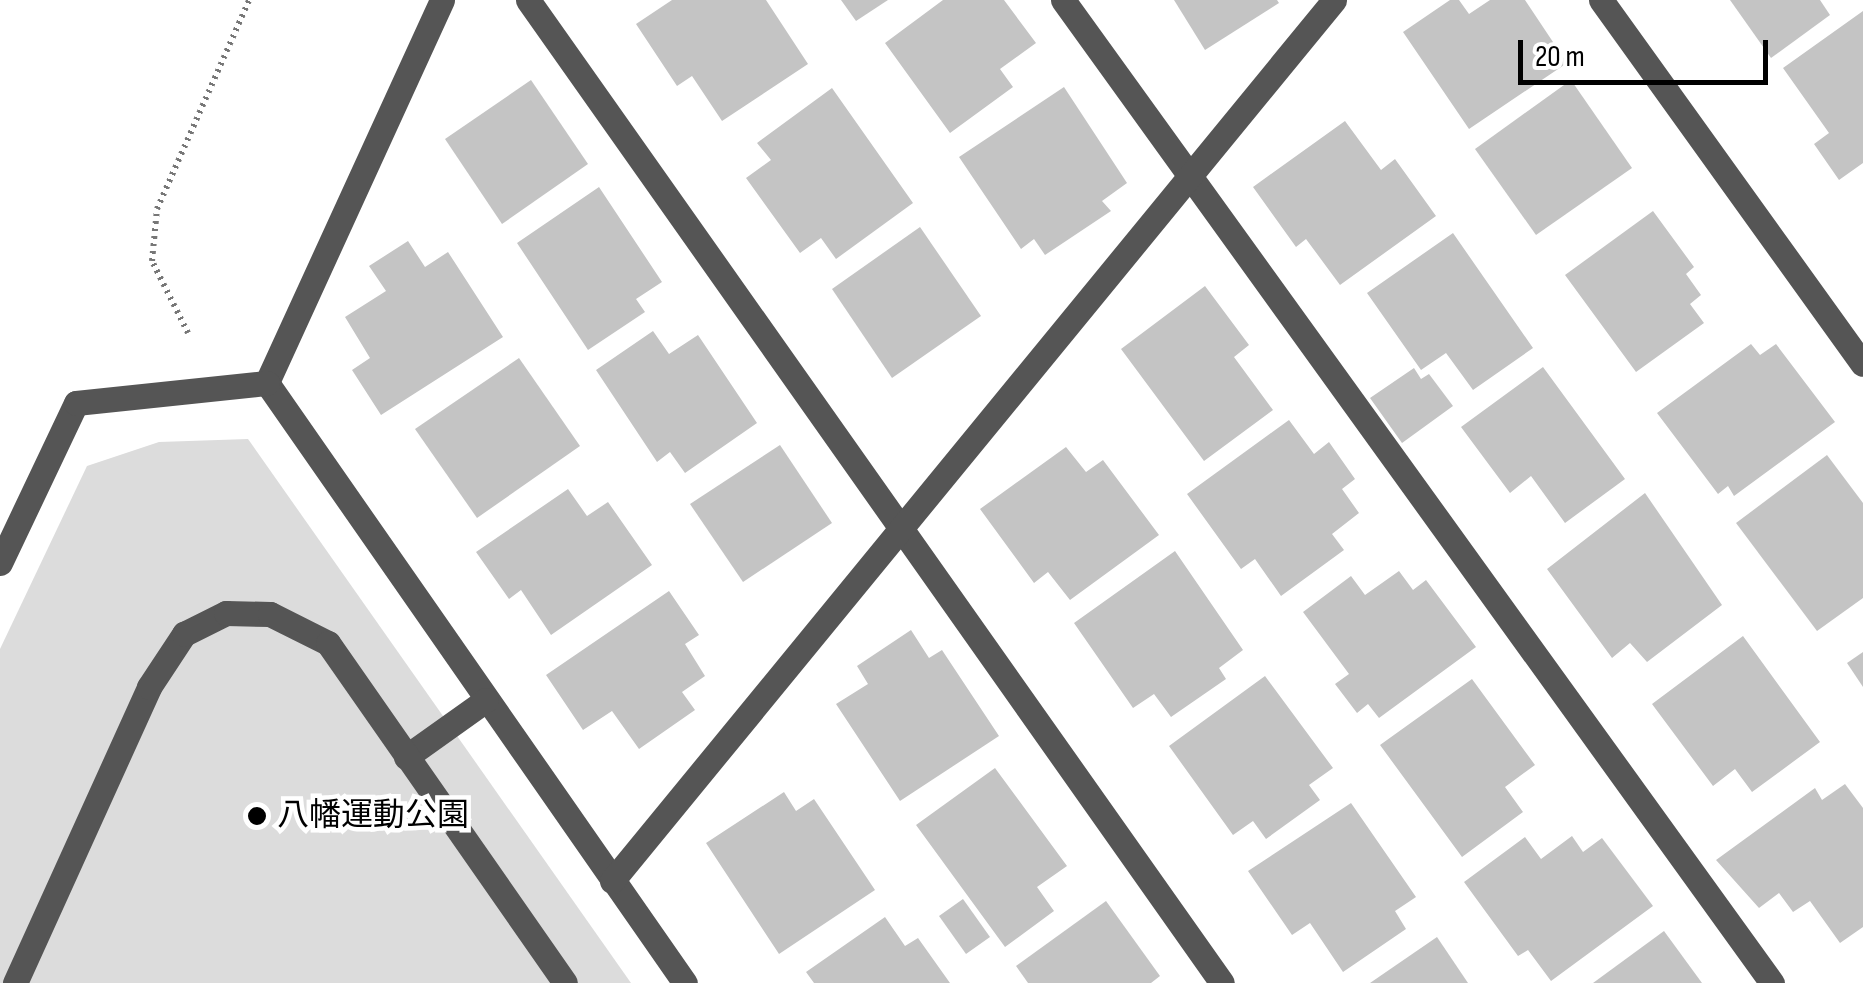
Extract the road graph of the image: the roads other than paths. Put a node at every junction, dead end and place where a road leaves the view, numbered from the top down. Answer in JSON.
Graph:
{"nodes":[{"id":1,"x":442,"y":0,"type":"edge"},
{"id":2,"x":528,"y":0,"type":"edge"},
{"id":3,"x":1062,"y":0,"type":"edge"},
{"id":4,"x":1334,"y":0,"type":"edge"},
{"id":5,"x":1601,"y":0,"type":"edge"},
{"id":6,"x":1189,"y":170,"type":"junction"},
{"id":7,"x":1863,"y":364,"type":"edge"},
{"id":8,"x":267,"y":383,"type":"junction"},
{"id":9,"x":901,"y":524,"type":"junction"},
{"id":10,"x":0,"y":563,"type":"edge"},
{"id":11,"x":486,"y":700,"type":"junction"},
{"id":12,"x":406,"y":757,"type":"junction"},
{"id":13,"x":612,"y":881,"type":"junction"},
{"id":14,"x":15,"y":983,"type":"edge"},
{"id":15,"x":565,"y":983,"type":"edge"},
{"id":16,"x":685,"y":983,"type":"edge"},
{"id":17,"x":1222,"y":983,"type":"edge"},
{"id":18,"x":1772,"y":983,"type":"edge"}],
"edges":[{"from":1,"to":8,"type":"street"},
{"from":2,"to":9,"type":"street"},
{"from":3,"to":6,"type":"street"},
{"from":4,"to":6,"type":"street"},
{"from":5,"to":7,"type":"street"},
{"from":6,"to":9,"type":"street"},
{"from":6,"to":18,"type":"street"},
{"from":8,"to":10,"type":"street"},
{"from":8,"to":11,"type":"street"},
{"from":9,"to":13,"type":"street"},
{"from":9,"to":17,"type":"street"},
{"from":11,"to":12,"type":"street"},
{"from":11,"to":13,"type":"street"},
{"from":12,"to":14,"type":"street"},
{"from":12,"to":15,"type":"street"},
{"from":13,"to":16,"type":"street"}]}
